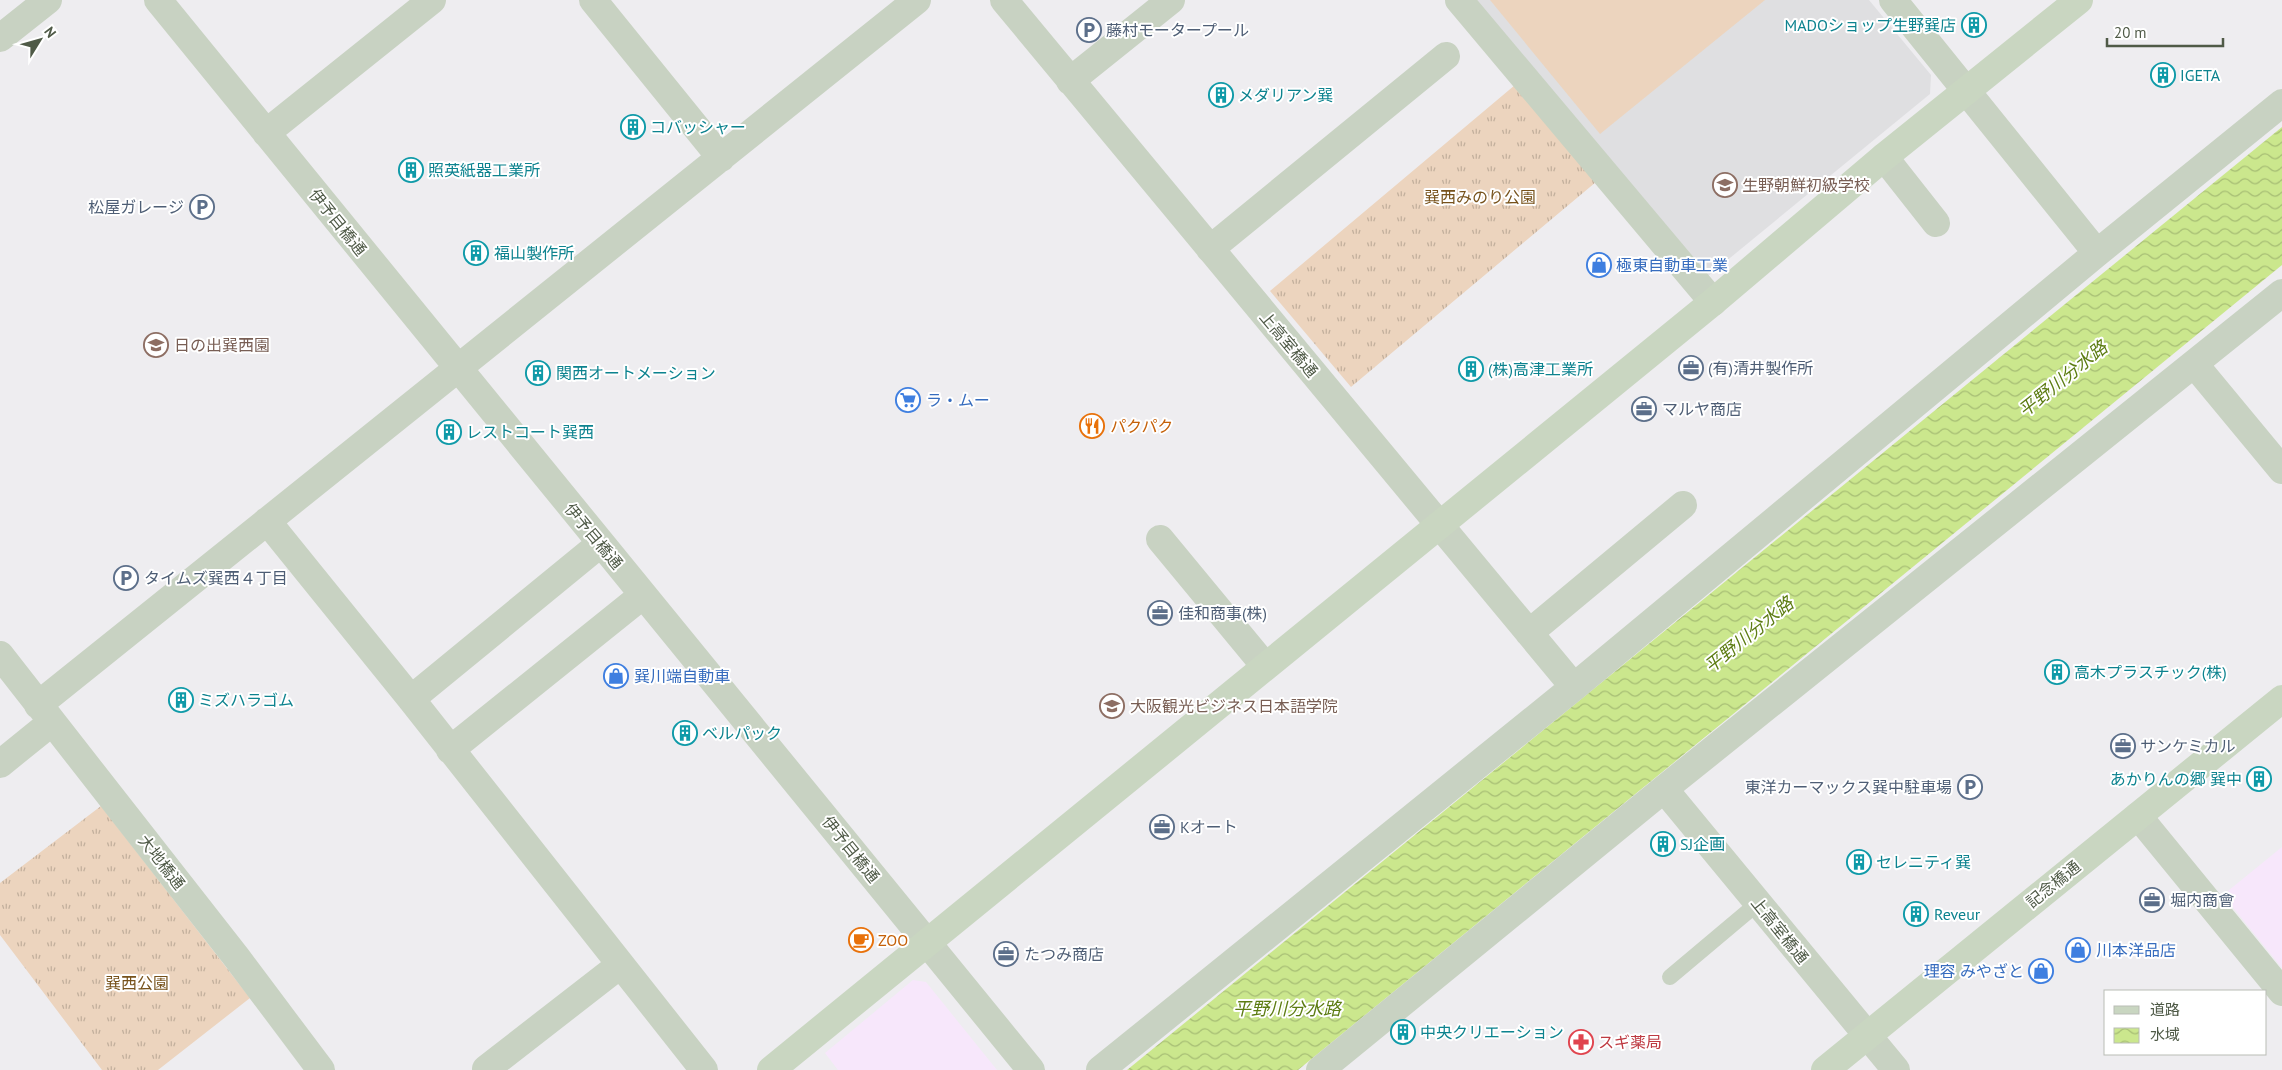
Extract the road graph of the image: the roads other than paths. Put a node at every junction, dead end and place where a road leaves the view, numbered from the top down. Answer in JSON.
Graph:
{"nodes":[{"id":1,"x":48,"y":0,"type":"edge"},
{"id":2,"x":158,"y":0,"type":"edge"},
{"id":3,"x":432,"y":0,"type":"edge"},
{"id":4,"x":593,"y":0,"type":"edge"},
{"id":5,"x":917,"y":0,"type":"edge"},
{"id":6,"x":1004,"y":0,"type":"edge"},
{"id":7,"x":1171,"y":0,"type":"edge"},
{"id":8,"x":1459,"y":0,"type":"edge"},
{"id":9,"x":1893,"y":0,"type":"edge"},
{"id":10,"x":2079,"y":0,"type":"edge"},
{"id":11,"x":0,"y":38,"type":"edge"},
{"id":12,"x":1446,"y":56,"type":"dead end"},
{"id":13,"x":1070,"y":81,"type":"junction"},
{"id":14,"x":1967,"y":91,"type":"junction"},
{"id":15,"x":2282,"y":103,"type":"edge"},
{"id":16,"x":266,"y":133,"type":"junction"},
{"id":17,"x":1884,"y":157,"type":"junction"},
{"id":18,"x":721,"y":158,"type":"junction"},
{"id":19,"x":1936,"y":223,"type":"dead end"},
{"id":20,"x":1210,"y":249,"type":"junction"},
{"id":21,"x":2097,"y":253,"type":"junction"},
{"id":22,"x":2282,"y":293,"type":"edge"},
{"id":23,"x":1713,"y":302,"type":"junction"},
{"id":24,"x":2195,"y":365,"type":"junction"},
{"id":25,"x":457,"y":369,"type":"junction"},
{"id":26,"x":2282,"y":470,"type":"edge"},
{"id":27,"x":1683,"y":505,"type":"dead end"},
{"id":28,"x":267,"y":521,"type":"junction"},
{"id":29,"x":1439,"y":524,"type":"junction"},
{"id":30,"x":1160,"y":539,"type":"dead end"},
{"id":31,"x":600,"y":544,"type":"junction"},
{"id":32,"x":643,"y":595,"type":"junction"},
{"id":33,"x":1529,"y":633,"type":"junction"},
{"id":34,"x":0,"y":655,"type":"edge"},
{"id":35,"x":1265,"y":666,"type":"junction"},
{"id":36,"x":1574,"y":687,"type":"junction"},
{"id":37,"x":411,"y":699,"type":"junction"},
{"id":38,"x":2282,"y":699,"type":"edge"},
{"id":39,"x":45,"y":713,"type":"junction"},
{"id":40,"x":450,"y":750,"type":"junction"},
{"id":41,"x":0,"y":764,"type":"edge"},
{"id":42,"x":1664,"y":789,"type":"junction"},
{"id":43,"x":2138,"y":816,"type":"junction"},
{"id":44,"x":1758,"y":903,"type":"junction"},
{"id":45,"x":927,"y":942,"type":"junction"},
{"id":46,"x":620,"y":965,"type":"junction"},
{"id":47,"x":1670,"y":977,"type":"dead end"},
{"id":48,"x":2282,"y":992,"type":"edge"},
{"id":49,"x":1867,"y":1035,"type":"junction"},
{"id":50,"x":311,"y":1066,"type":"edge"},
{"id":51,"x":486,"y":1069,"type":"edge"},
{"id":52,"x":704,"y":1070,"type":"edge"},
{"id":53,"x":771,"y":1070,"type":"edge"},
{"id":54,"x":1030,"y":1070,"type":"edge"},
{"id":55,"x":1100,"y":1070,"type":"edge"},
{"id":56,"x":1320,"y":1070,"type":"edge"},
{"id":57,"x":1825,"y":1070,"type":"edge"},
{"id":58,"x":1896,"y":1070,"type":"edge"}],
"edges":[{"from":1,"to":11,"type":"street"},
{"from":2,"to":16,"type":"street","name":"伊予目橋通"},
{"from":3,"to":16,"type":"street"},
{"from":4,"to":18,"type":"street"},
{"from":5,"to":18,"type":"street"},
{"from":6,"to":13,"type":"street","name":"上高室橋通"},
{"from":7,"to":13,"type":"street"},
{"from":8,"to":23,"type":"street"},
{"from":9,"to":14,"type":"street"},
{"from":10,"to":14,"type":"street"},
{"from":12,"to":20,"type":"street"},
{"from":13,"to":20,"type":"street","name":"上高室橋通"},
{"from":14,"to":17,"type":"street"},
{"from":14,"to":21,"type":"street"},
{"from":15,"to":21,"type":"street"},
{"from":16,"to":25,"type":"street","name":"伊予目橋通"},
{"from":17,"to":19,"type":"street"},
{"from":17,"to":23,"type":"street"},
{"from":18,"to":25,"type":"street"},
{"from":20,"to":29,"type":"street","name":"上高室橋通"},
{"from":21,"to":36,"type":"street"},
{"from":22,"to":24,"type":"street"},
{"from":23,"to":29,"type":"street"},
{"from":24,"to":26,"type":"street"},
{"from":24,"to":42,"type":"street"},
{"from":25,"to":28,"type":"street"},
{"from":25,"to":31,"type":"street","name":"伊予目橋通"},
{"from":27,"to":33,"type":"street"},
{"from":28,"to":37,"type":"street"},
{"from":28,"to":39,"type":"street"},
{"from":29,"to":33,"type":"street","name":"上高室橋通"},
{"from":29,"to":35,"type":"street"},
{"from":30,"to":35,"type":"street"},
{"from":31,"to":32,"type":"street","name":"伊予目橋通"},
{"from":31,"to":37,"type":"street"},
{"from":32,"to":40,"type":"street"},
{"from":32,"to":45,"type":"street","name":"伊予目橋通"},
{"from":33,"to":36,"type":"street","name":"上高室橋通"},
{"from":34,"to":39,"type":"street","name":"大地橋通"},
{"from":35,"to":45,"type":"street"},
{"from":36,"to":55,"type":"street"},
{"from":37,"to":40,"type":"street"},
{"from":38,"to":43,"type":"street","name":"記念橋通"},
{"from":39,"to":41,"type":"street"},
{"from":39,"to":50,"type":"street","name":"大地橋通"},
{"from":40,"to":46,"type":"street"},
{"from":42,"to":44,"type":"street","name":"上高室橋通"},
{"from":42,"to":56,"type":"street"},
{"from":43,"to":48,"type":"street"},
{"from":43,"to":49,"type":"street","name":"記念橋通"},
{"from":44,"to":47,"type":"lane"},
{"from":44,"to":49,"type":"street","name":"上高室橋通"},
{"from":45,"to":53,"type":"street"},
{"from":45,"to":54,"type":"street","name":"伊予目橋通"},
{"from":46,"to":51,"type":"street"},
{"from":46,"to":52,"type":"street"},
{"from":49,"to":57,"type":"street","name":"記念橋通"},
{"from":49,"to":58,"type":"street","name":"上高室橋通"}]}
